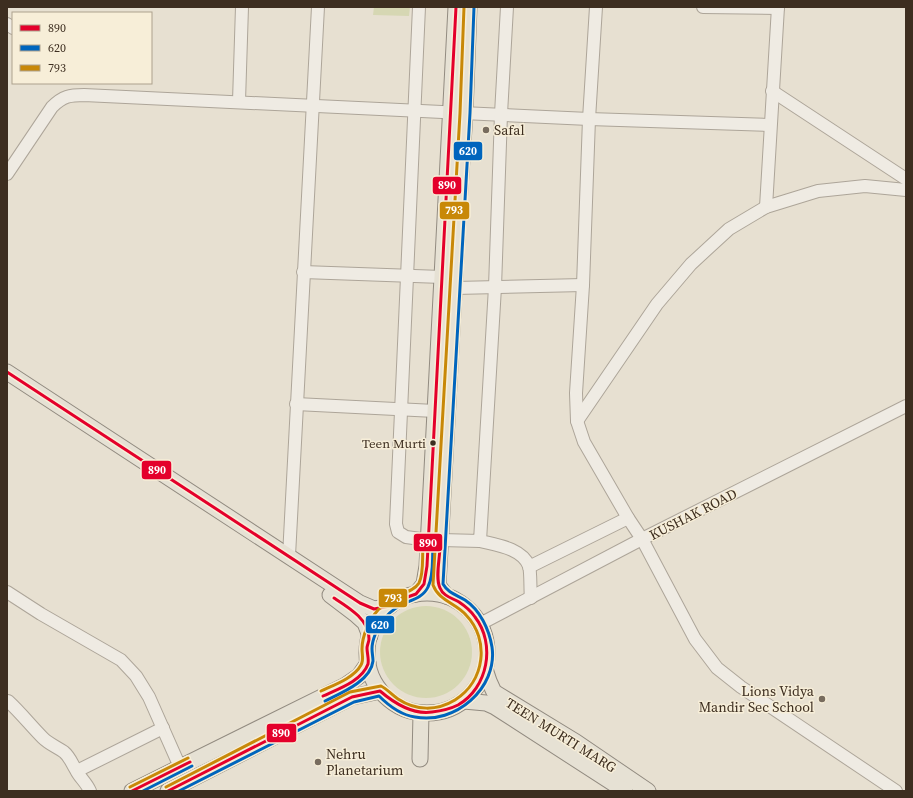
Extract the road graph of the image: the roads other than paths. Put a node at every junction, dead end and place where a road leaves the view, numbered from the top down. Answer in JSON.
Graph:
{"nodes":[{"id":1,"x":242,"y":7,"type":"edge"},
{"id":2,"x":318,"y":7,"type":"edge"},
{"id":3,"x":419,"y":7,"type":"edge"},
{"id":4,"x":456,"y":7,"type":"edge"},
{"id":5,"x":469,"y":7,"type":"edge"},
{"id":6,"x":507,"y":7,"type":"edge"},
{"id":7,"x":596,"y":7,"type":"edge"},
{"id":8,"x":703,"y":7,"type":"edge"},
{"id":9,"x":778,"y":8,"type":"edge"},
{"id":10,"x":772,"y":91,"type":"junction"},
{"id":11,"x":239,"y":101,"type":"junction"},
{"id":12,"x":312,"y":105,"type":"junction"},
{"id":13,"x":414,"y":110,"type":"junction"},
{"id":14,"x":458,"y":112,"type":"junction"},
{"id":15,"x":501,"y":114,"type":"junction"},
{"id":16,"x":590,"y":118,"type":"junction"},
{"id":17,"x":770,"y":125,"type":"junction"},
{"id":18,"x":7,"y":174,"type":"edge"},
{"id":19,"x":906,"y":179,"type":"edge"},
{"id":20,"x":906,"y":190,"type":"edge"},
{"id":21,"x":766,"y":207,"type":"junction"},
{"id":22,"x":303,"y":272,"type":"junction"},
{"id":23,"x":406,"y":277,"type":"junction"},
{"id":24,"x":442,"y":277,"type":"junction"},
{"id":25,"x":583,"y":285,"type":"junction"},
{"id":26,"x":495,"y":287,"type":"junction"},
{"id":27,"x":455,"y":288,"type":"junction"},
{"id":28,"x":7,"y":372,"type":"edge"},
{"id":29,"x":7,"y":384,"type":"edge"},
{"id":30,"x":296,"y":404,"type":"junction"},
{"id":31,"x":906,"y":406,"type":"edge"},
{"id":32,"x":400,"y":410,"type":"junction"},
{"id":33,"x":435,"y":411,"type":"junction"},
{"id":34,"x":577,"y":421,"type":"junction"},
{"id":35,"x":628,"y":518,"type":"junction"},
{"id":36,"x":642,"y":539,"type":"junction"},
{"id":37,"x":434,"y":540,"type":"junction"},
{"id":38,"x":480,"y":541,"type":"junction"},
{"id":39,"x":288,"y":556,"type":"junction"},
{"id":40,"x":529,"y":567,"type":"junction"},
{"id":41,"x":7,"y":592,"type":"edge"},
{"id":42,"x":416,"y":594,"type":"junction"},
{"id":43,"x":446,"y":596,"type":"junction"},
{"id":44,"x":531,"y":598,"type":"junction"},
{"id":45,"x":390,"y":606,"type":"junction"},
{"id":46,"x":480,"y":624,"type":"junction"},
{"id":47,"x":370,"y":636,"type":"junction"},
{"id":48,"x":368,"y":663,"type":"junction"},
{"id":49,"x":485,"y":669,"type":"junction"},
{"id":50,"x":380,"y":691,"type":"junction"},
{"id":51,"x":464,"y":701,"type":"junction"},
{"id":52,"x":8,"y":702,"type":"dead end"},
{"id":53,"x":421,"y":713,"type":"junction"},
{"id":54,"x":163,"y":728,"type":"junction"},
{"id":55,"x":420,"y":759,"type":"dead end"},
{"id":56,"x":180,"y":767,"type":"junction"},
{"id":57,"x":79,"y":770,"type":"dead end"},
{"id":58,"x":90,"y":791,"type":"edge"},
{"id":59,"x":132,"y":791,"type":"edge"},
{"id":60,"x":168,"y":791,"type":"edge"},
{"id":61,"x":625,"y":791,"type":"edge"},
{"id":62,"x":648,"y":791,"type":"edge"},
{"id":63,"x":896,"y":791,"type":"edge"}],
"edges":[{"from":1,"to":11,"type":"street"},
{"from":2,"to":12,"type":"street"},
{"from":3,"to":13,"type":"street"},
{"from":4,"to":14,"type":"main road"},
{"from":5,"to":14,"type":"main road"},
{"from":6,"to":15,"type":"street"},
{"from":7,"to":16,"type":"street"},
{"from":8,"to":9,"type":"street"},
{"from":9,"to":10,"type":"street"},
{"from":10,"to":17,"type":"street"},
{"from":10,"to":19,"type":"street"},
{"from":11,"to":12,"type":"street"},
{"from":11,"to":18,"type":"street"},
{"from":12,"to":13,"type":"street"},
{"from":12,"to":22,"type":"street"},
{"from":13,"to":14,"type":"street"},
{"from":13,"to":23,"type":"street"},
{"from":14,"to":15,"type":"street"},
{"from":14,"to":24,"type":"main road"},
{"from":14,"to":27,"type":"main road"},
{"from":15,"to":16,"type":"street"},
{"from":15,"to":26,"type":"street"},
{"from":16,"to":17,"type":"street"},
{"from":16,"to":25,"type":"street"},
{"from":17,"to":21,"type":"street"},
{"from":20,"to":21,"type":"street"},
{"from":21,"to":34,"type":"street"},
{"from":22,"to":23,"type":"street"},
{"from":22,"to":30,"type":"street"},
{"from":23,"to":24,"type":"street"},
{"from":23,"to":32,"type":"street"},
{"from":24,"to":33,"type":"main road"},
{"from":25,"to":26,"type":"street"},
{"from":25,"to":34,"type":"street"},
{"from":26,"to":27,"type":"street"},
{"from":26,"to":38,"type":"street"},
{"from":27,"to":37,"type":"main road"},
{"from":28,"to":39,"type":"main road"},
{"from":29,"to":47,"type":"main road"},
{"from":30,"to":32,"type":"street"},
{"from":30,"to":39,"type":"street"},
{"from":31,"to":36,"type":"street","name":"KUSHAK ROAD"},
{"from":32,"to":33,"type":"street"},
{"from":32,"to":37,"type":"street"},
{"from":33,"to":37,"type":"main road"},
{"from":34,"to":35,"type":"street"},
{"from":35,"to":36,"type":"street"},
{"from":35,"to":40,"type":"street"},
{"from":36,"to":44,"type":"street","name":"KUSHAK ROAD"},
{"from":36,"to":63,"type":"street"},
{"from":37,"to":38,"type":"street"},
{"from":37,"to":42,"type":"main road"},
{"from":37,"to":43,"type":"main road"},
{"from":38,"to":40,"type":"street"},
{"from":39,"to":45,"type":"main road"},
{"from":40,"to":44,"type":"street"},
{"from":41,"to":54,"type":"street"},
{"from":42,"to":43,"type":"main road"},
{"from":42,"to":45,"type":"main road"},
{"from":43,"to":46,"type":"main road"},
{"from":44,"to":46,"type":"street","name":"KUSHAK ROAD"},
{"from":45,"to":47,"type":"main road"},
{"from":46,"to":49,"type":"main road"},
{"from":47,"to":48,"type":"main road"},
{"from":48,"to":50,"type":"main road"},
{"from":48,"to":56,"type":"main road"},
{"from":49,"to":51,"type":"main road"},
{"from":49,"to":62,"type":"main road","name":"TEEN MURTI MARG"},
{"from":50,"to":53,"type":"main road"},
{"from":50,"to":60,"type":"main road"},
{"from":51,"to":53,"type":"main road"},
{"from":51,"to":61,"type":"main road","name":"TEEN MURTI MARG"},
{"from":52,"to":58,"type":"street"},
{"from":53,"to":55,"type":"main road"},
{"from":54,"to":56,"type":"street"},
{"from":54,"to":57,"type":"street"},
{"from":56,"to":59,"type":"main road"}]}
